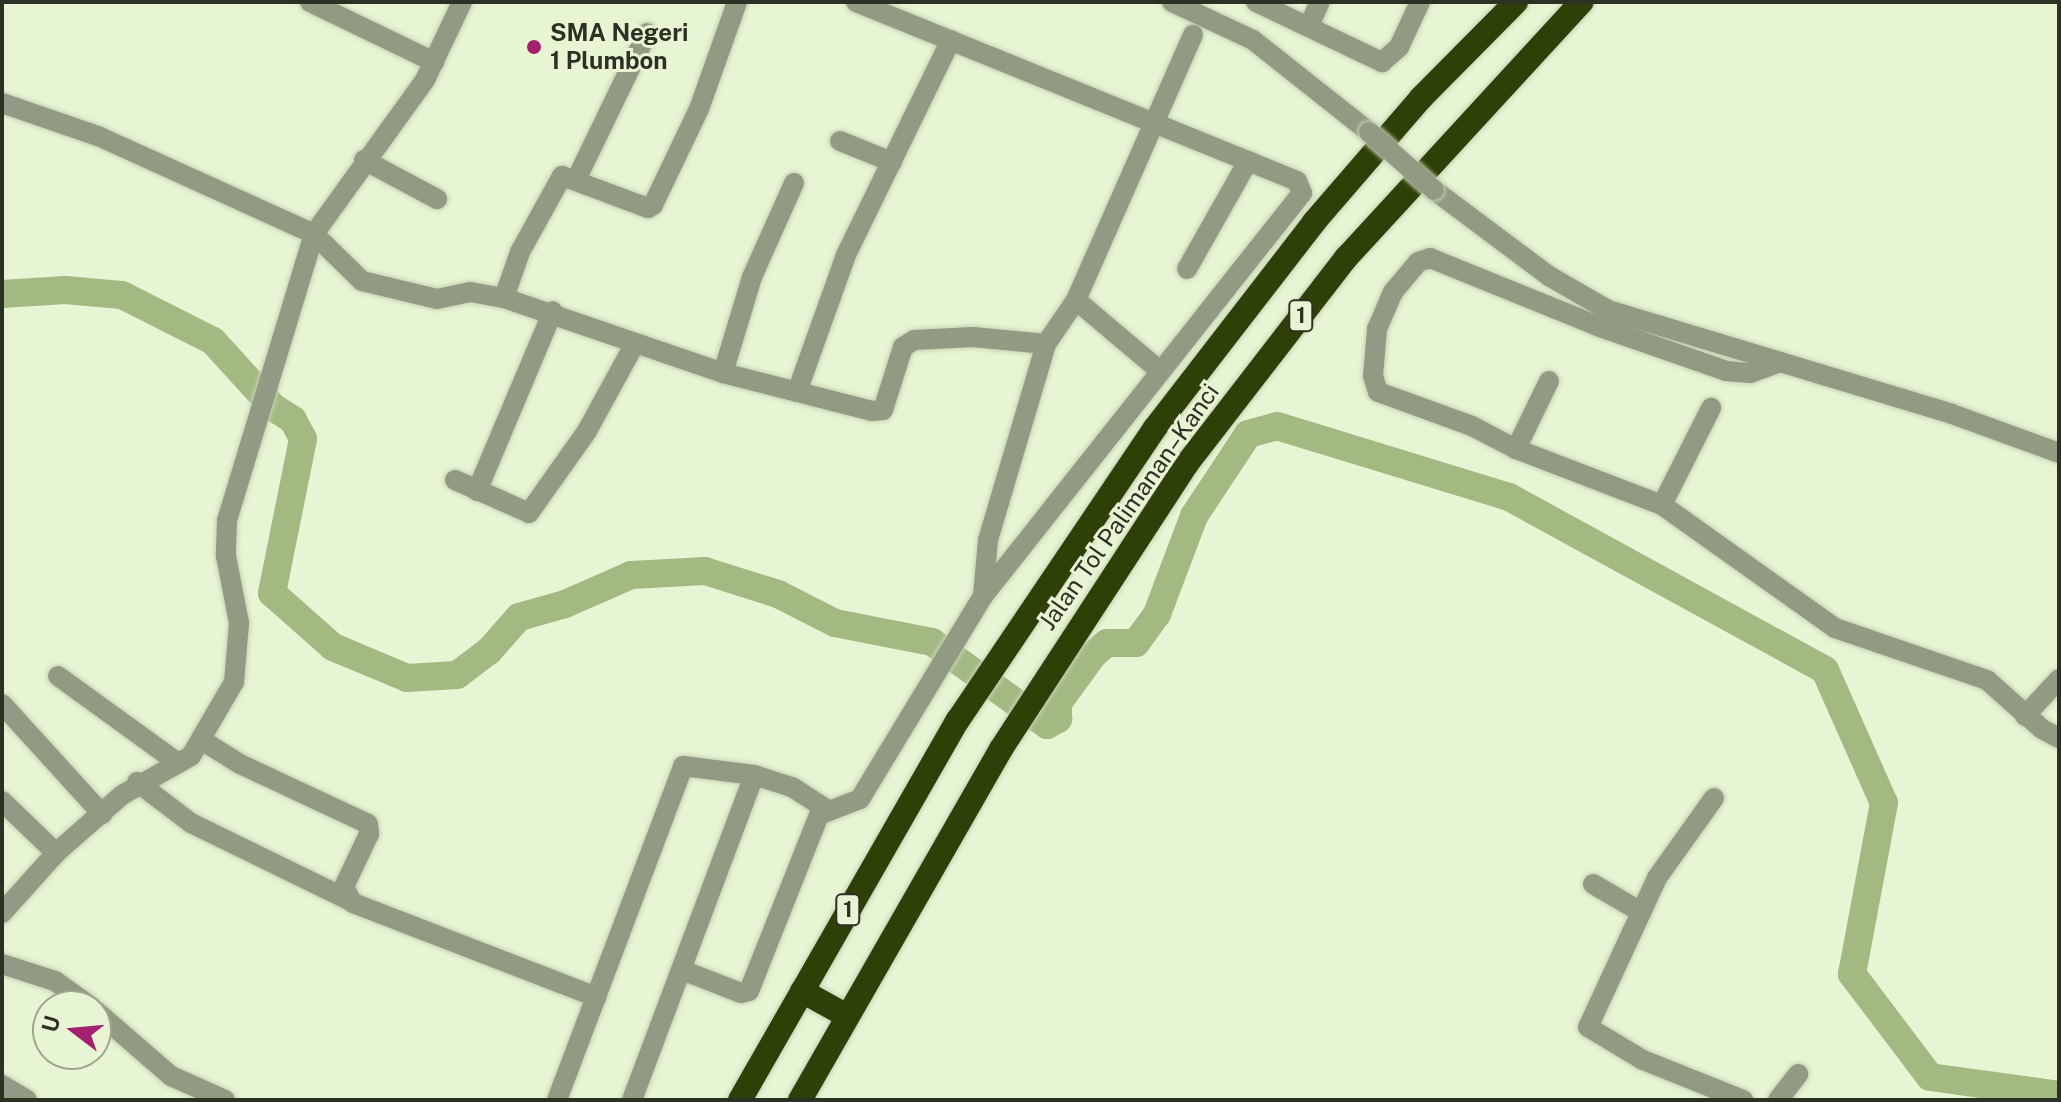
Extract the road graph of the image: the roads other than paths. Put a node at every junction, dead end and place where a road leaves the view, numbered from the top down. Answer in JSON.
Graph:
{"nodes":[{"id":1,"x":310,"y":2,"type":"edge"},
{"id":2,"x":462,"y":2,"type":"edge"},
{"id":3,"x":737,"y":2,"type":"edge"},
{"id":4,"x":856,"y":2,"type":"edge"},
{"id":5,"x":1172,"y":2,"type":"edge"},
{"id":6,"x":1256,"y":2,"type":"edge"},
{"id":7,"x":1320,"y":2,"type":"edge"},
{"id":8,"x":1420,"y":2,"type":"edge"},
{"id":9,"x":1498,"y":2,"type":"edge"},
{"id":10,"x":1516,"y":2,"type":"edge"},
{"id":11,"x":1581,"y":2,"type":"edge"},
{"id":12,"x":1310,"y":24,"type":"junction"},
{"id":13,"x":647,"y":33,"type":"dead end"},
{"id":14,"x":1193,"y":35,"type":"dead end"},
{"id":15,"x":951,"y":40,"type":"junction"},
{"id":16,"x":434,"y":62,"type":"junction"},
{"id":17,"x":1421,"y":98,"type":"junction"},
{"id":18,"x":2,"y":103,"type":"edge"},
{"id":19,"x":1155,"y":122,"type":"junction"},
{"id":20,"x":840,"y":141,"type":"dead end"},
{"id":21,"x":364,"y":160,"type":"junction"},
{"id":22,"x":1248,"y":161,"type":"junction"},
{"id":23,"x":892,"y":162,"type":"junction"},
{"id":24,"x":577,"y":178,"type":"junction"},
{"id":25,"x":794,"y":183,"type":"dead end"},
{"id":26,"x":437,"y":199,"type":"dead end"},
{"id":27,"x":314,"y":234,"type":"junction"},
{"id":28,"x":1187,"y":269,"type":"dead end"},
{"id":29,"x":504,"y":298,"type":"junction"},
{"id":30,"x":1076,"y":300,"type":"junction"},
{"id":31,"x":553,"y":311,"type":"junction"},
{"id":32,"x":1046,"y":344,"type":"junction"},
{"id":33,"x":634,"y":345,"type":"junction"},
{"id":34,"x":1780,"y":362,"type":"junction"},
{"id":35,"x":1160,"y":371,"type":"junction"},
{"id":36,"x":723,"y":373,"type":"junction"},
{"id":37,"x":1549,"y":381,"type":"dead end"},
{"id":38,"x":797,"y":392,"type":"junction"},
{"id":39,"x":1711,"y":408,"type":"dead end"},
{"id":40,"x":1516,"y":449,"type":"junction"},
{"id":41,"x":2059,"y":453,"type":"edge"},
{"id":42,"x":455,"y":480,"type":"dead end"},
{"id":43,"x":477,"y":491,"type":"junction"},
{"id":44,"x":1662,"y":505,"type":"junction"},
{"id":45,"x":983,"y":596,"type":"junction"},
{"id":46,"x":58,"y":676,"type":"dead end"},
{"id":47,"x":2059,"y":679,"type":"edge"},
{"id":48,"x":2,"y":704,"type":"edge"},
{"id":49,"x":2025,"y":716,"type":"junction"},
{"id":50,"x":2059,"y":738,"type":"edge"},
{"id":51,"x":203,"y":741,"type":"junction"},
{"id":52,"x":178,"y":763,"type":"junction"},
{"id":53,"x":754,"y":775,"type":"junction"},
{"id":54,"x":137,"y":782,"type":"junction"},
{"id":55,"x":1714,"y":798,"type":"dead end"},
{"id":56,"x":2,"y":801,"type":"edge"},
{"id":57,"x":826,"y":809,"type":"junction"},
{"id":58,"x":102,"y":814,"type":"junction"},
{"id":59,"x":56,"y":853,"type":"junction"},
{"id":60,"x":1593,"y":884,"type":"dead end"},
{"id":61,"x":349,"y":900,"type":"junction"},
{"id":62,"x":1641,"y":912,"type":"junction"},
{"id":63,"x":2,"y":913,"type":"edge"},
{"id":64,"x":2,"y":964,"type":"edge"},
{"id":65,"x":682,"y":970,"type":"junction"},
{"id":66,"x":68,"y":990,"type":"edge"},
{"id":67,"x":802,"y":991,"type":"junction"},
{"id":68,"x":596,"y":997,"type":"junction"},
{"id":69,"x":847,"y":1016,"type":"junction"},
{"id":70,"x":112,"y":1025,"type":"edge"},
{"id":71,"x":1798,"y":1074,"type":"dead end"},
{"id":72,"x":2,"y":1085,"type":"edge"},
{"id":73,"x":27,"y":1100,"type":"edge"},
{"id":74,"x":225,"y":1100,"type":"edge"},
{"id":75,"x":557,"y":1100,"type":"edge"},
{"id":76,"x":632,"y":1100,"type":"edge"},
{"id":77,"x":740,"y":1100,"type":"edge"},
{"id":78,"x":800,"y":1100,"type":"edge"},
{"id":79,"x":1743,"y":1100,"type":"edge"},
{"id":80,"x":1778,"y":1100,"type":"edge"}],
"edges":[{"from":1,"to":16,"type":"street"},
{"from":2,"to":16,"type":"street"},
{"from":3,"to":24,"type":"street"},
{"from":4,"to":15,"type":"street"},
{"from":5,"to":34,"type":"street","bridge":true},
{"from":6,"to":12,"type":"street"},
{"from":7,"to":12,"type":"street"},
{"from":8,"to":12,"type":"street"},
{"from":9,"to":17,"type":"highway"},
{"from":10,"to":17,"type":"highway","name":"Jalan Tol Palimanan–Kanci","number":"1"},
{"from":11,"to":69,"type":"highway","name":"Jalan Tol Palimanan–Kanci","number":"1"},
{"from":13,"to":24,"type":"street"},
{"from":14,"to":19,"type":"street"},
{"from":15,"to":19,"type":"street"},
{"from":15,"to":23,"type":"street"},
{"from":16,"to":21,"type":"street"},
{"from":17,"to":67,"type":"highway","name":"Jalan Tol Palimanan–Kanci","number":"1"},
{"from":18,"to":27,"type":"street"},
{"from":19,"to":22,"type":"street"},
{"from":19,"to":30,"type":"street"},
{"from":20,"to":23,"type":"street"},
{"from":21,"to":26,"type":"street"},
{"from":21,"to":27,"type":"street"},
{"from":22,"to":28,"type":"street"},
{"from":22,"to":35,"type":"street"},
{"from":23,"to":38,"type":"street"},
{"from":24,"to":29,"type":"street"},
{"from":25,"to":36,"type":"street"},
{"from":27,"to":29,"type":"street"},
{"from":27,"to":51,"type":"street"},
{"from":29,"to":31,"type":"street"},
{"from":30,"to":32,"type":"street"},
{"from":30,"to":35,"type":"street"},
{"from":31,"to":33,"type":"street"},
{"from":31,"to":43,"type":"street"},
{"from":32,"to":38,"type":"street"},
{"from":32,"to":45,"type":"street"},
{"from":33,"to":36,"type":"street"},
{"from":33,"to":43,"type":"street"},
{"from":34,"to":40,"type":"street"},
{"from":34,"to":41,"type":"street"},
{"from":35,"to":45,"type":"street"},
{"from":36,"to":38,"type":"street"},
{"from":37,"to":40,"type":"street"},
{"from":39,"to":44,"type":"street"},
{"from":40,"to":44,"type":"street"},
{"from":42,"to":43,"type":"street"},
{"from":44,"to":49,"type":"street"},
{"from":45,"to":57,"type":"street"},
{"from":46,"to":52,"type":"street"},
{"from":47,"to":49,"type":"street"},
{"from":48,"to":58,"type":"street"},
{"from":49,"to":50,"type":"street"},
{"from":51,"to":52,"type":"street"},
{"from":51,"to":61,"type":"street"},
{"from":52,"to":54,"type":"street"},
{"from":53,"to":57,"type":"street"},
{"from":53,"to":65,"type":"street"},
{"from":53,"to":68,"type":"street"},
{"from":54,"to":58,"type":"street"},
{"from":54,"to":61,"type":"street"},
{"from":55,"to":62,"type":"street"},
{"from":56,"to":59,"type":"street"},
{"from":57,"to":65,"type":"street"},
{"from":58,"to":59,"type":"street"},
{"from":59,"to":63,"type":"street"},
{"from":60,"to":62,"type":"street"},
{"from":61,"to":68,"type":"street"},
{"from":62,"to":79,"type":"street"},
{"from":64,"to":66,"type":"street"},
{"from":65,"to":76,"type":"street"},
{"from":67,"to":69,"type":"highway"},
{"from":67,"to":77,"type":"highway","name":"Jalan Tol Palimanan–Kanci","number":"1"},
{"from":68,"to":75,"type":"street"},
{"from":69,"to":78,"type":"highway","name":"Jalan Tol Palimanan–Kanci","number":"1"},
{"from":70,"to":74,"type":"street"},
{"from":71,"to":80,"type":"street"},
{"from":72,"to":73,"type":"street"}]}
